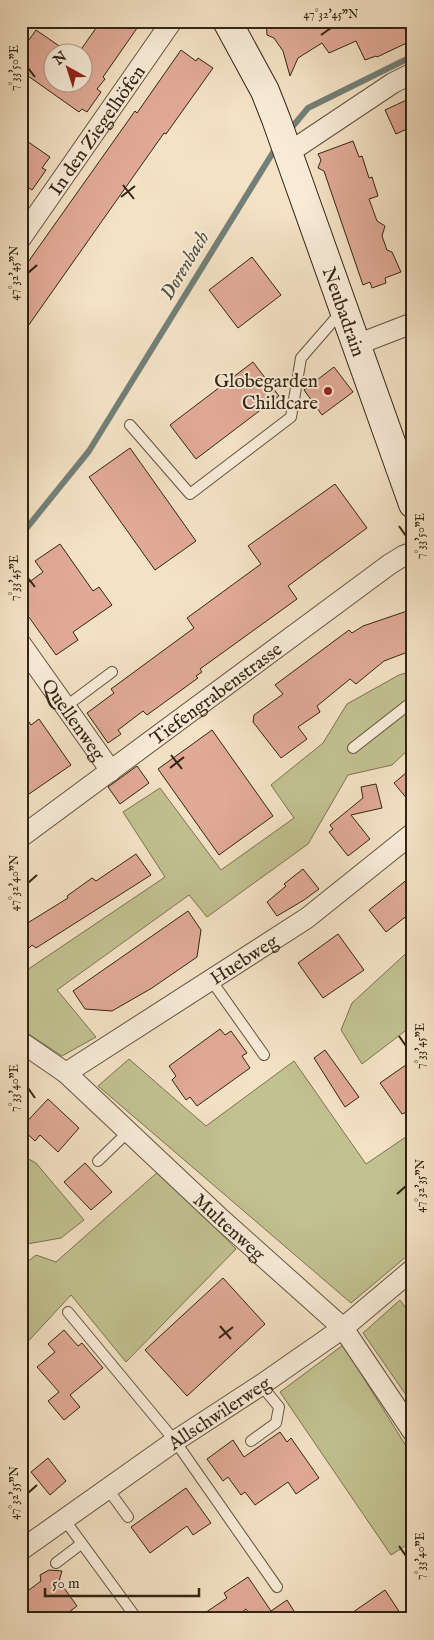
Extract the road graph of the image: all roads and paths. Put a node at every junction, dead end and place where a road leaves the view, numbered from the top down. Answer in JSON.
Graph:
{"nodes":[{"id":1,"x":172,"y":21,"type":"edge"},
{"id":2,"x":227,"y":21,"type":"edge"},
{"id":3,"x":413,"y":74,"type":"edge"},
{"id":4,"x":288,"y":154,"type":"junction"},
{"id":5,"x":21,"y":238,"type":"edge"},
{"id":6,"x":343,"y":309,"type":"junction"},
{"id":7,"x":413,"y":322,"type":"edge"},
{"id":8,"x":356,"y":345,"type":"junction"},
{"id":9,"x":130,"y":425,"type":"dead end"},
{"id":10,"x":413,"y":504,"type":"edge"},
{"id":11,"x":413,"y":552,"type":"edge"},
{"id":12,"x":21,"y":644,"type":"edge"},
{"id":13,"x":112,"y":672,"type":"dead end"},
{"id":14,"x":413,"y":701,"type":"edge"},
{"id":15,"x":65,"y":707,"type":"junction"},
{"id":16,"x":352,"y":748,"type":"dead end"},
{"id":17,"x":110,"y":771,"type":"junction"},
{"id":18,"x":413,"y":832,"type":"edge"},
{"id":19,"x":21,"y":837,"type":"edge"},
{"id":20,"x":211,"y":980,"type":"junction"},
{"id":21,"x":21,"y":1042,"type":"edge"},
{"id":22,"x":264,"y":1055,"type":"dead end"},
{"id":23,"x":66,"y":1073,"type":"junction"},
{"id":24,"x":128,"y":1132,"type":"junction"},
{"id":25,"x":98,"y":1161,"type":"dead end"},
{"id":26,"x":413,"y":1269,"type":"edge"},
{"id":27,"x":68,"y":1312,"type":"dead end"},
{"id":28,"x":343,"y":1328,"type":"junction"},
{"id":29,"x":261,"y":1385,"type":"junction"},
{"id":30,"x":413,"y":1432,"type":"edge"},
{"id":31,"x":175,"y":1441,"type":"junction"},
{"id":32,"x":251,"y":1441,"type":"dead end"},
{"id":33,"x":107,"y":1488,"type":"junction"},
{"id":34,"x":128,"y":1517,"type":"dead end"},
{"id":35,"x":64,"y":1519,"type":"junction"},
{"id":36,"x":81,"y":1544,"type":"junction"},
{"id":37,"x":21,"y":1550,"type":"edge"},
{"id":38,"x":56,"y":1562,"type":"dead end"},
{"id":39,"x":277,"y":1587,"type":"dead end"},
{"id":40,"x":138,"y":1619,"type":"edge"}],
"edges":[{"from":1,"to":5,"type":"street","name":"In den Ziegelhöfen"},
{"from":2,"to":4,"type":"street","name":"Neubadrain"},
{"from":3,"to":4,"type":"street"},
{"from":4,"to":6,"type":"street","name":"Neubadrain"},
{"from":6,"to":8,"type":"street","name":"Neubadrain"},
{"from":6,"to":9,"type":"lane"},
{"from":7,"to":8,"type":"street"},
{"from":8,"to":10,"type":"street","name":"Neubadrain"},
{"from":11,"to":17,"type":"street","name":"Tiefengrabenstrasse"},
{"from":12,"to":15,"type":"street","name":"Quellenweg"},
{"from":13,"to":15,"type":"lane"},
{"from":14,"to":16,"type":"lane"},
{"from":15,"to":17,"type":"street","name":"Quellenweg"},
{"from":17,"to":19,"type":"street","name":"Tiefengrabenstrasse"},
{"from":18,"to":20,"type":"street","name":"Huebweg"},
{"from":20,"to":22,"type":"lane"},
{"from":20,"to":23,"type":"street","name":"Huebweg"},
{"from":21,"to":23,"type":"street","name":"Multenweg"},
{"from":23,"to":24,"type":"street","name":"Multenweg"},
{"from":24,"to":25,"type":"lane"},
{"from":24,"to":28,"type":"street","name":"Multenweg"},
{"from":26,"to":28,"type":"street","name":"Allschwilerweg"},
{"from":27,"to":31,"type":"lane"},
{"from":28,"to":29,"type":"street","name":"Allschwilerweg"},
{"from":28,"to":30,"type":"street","name":"Multenweg"},
{"from":29,"to":31,"type":"street","name":"Allschwilerweg"},
{"from":29,"to":32,"type":"lane"},
{"from":31,"to":33,"type":"street","name":"Allschwilerweg"},
{"from":31,"to":39,"type":"lane"},
{"from":33,"to":34,"type":"lane"},
{"from":33,"to":35,"type":"street","name":"Allschwilerweg"},
{"from":35,"to":36,"type":"lane"},
{"from":35,"to":37,"type":"street","name":"Allschwilerweg"},
{"from":36,"to":38,"type":"lane"},
{"from":36,"to":40,"type":"lane"}]}
